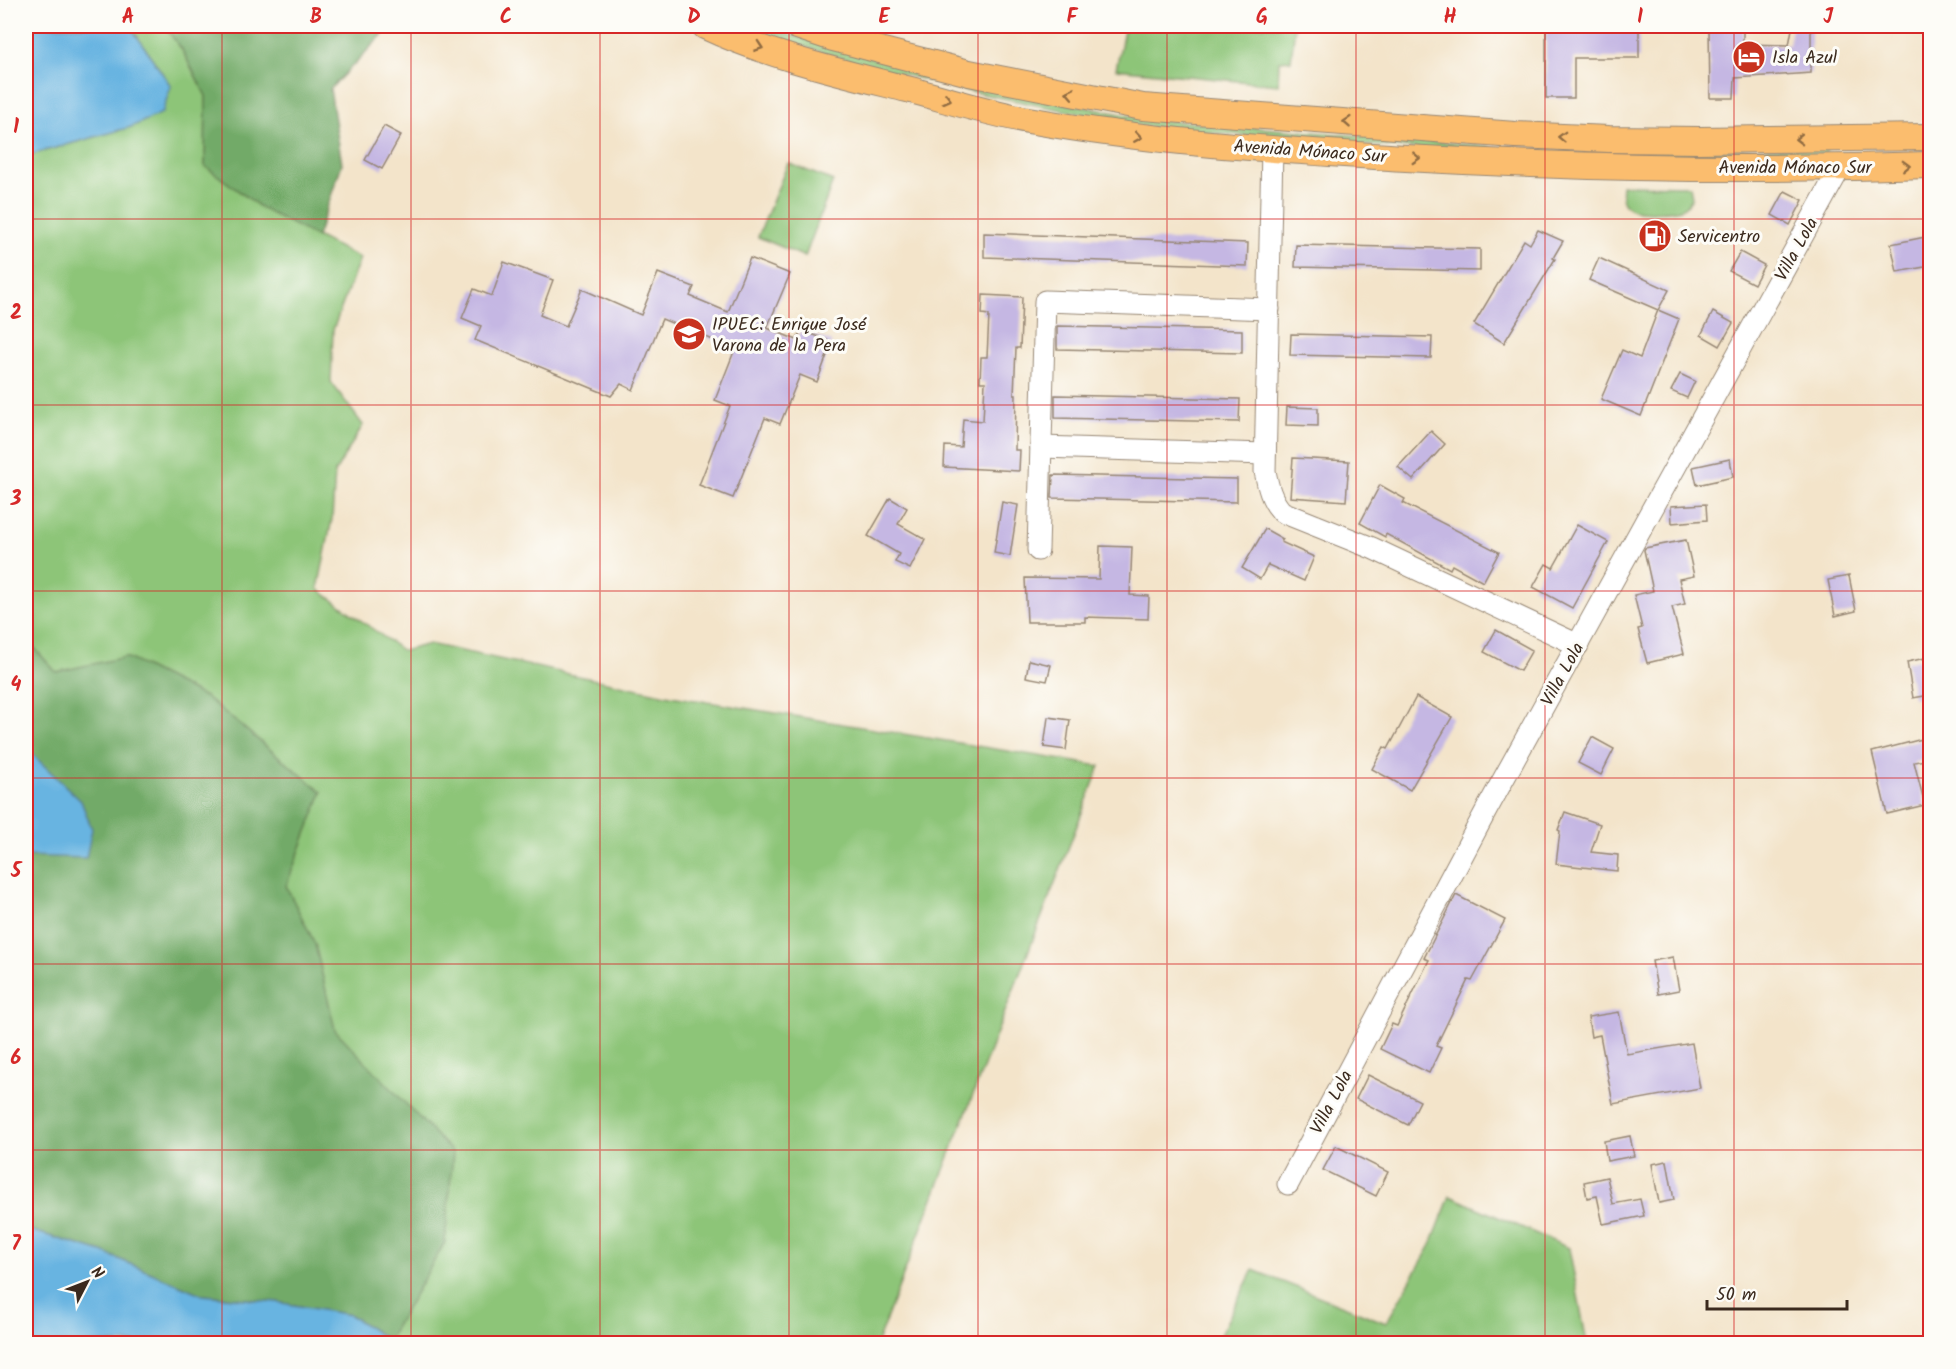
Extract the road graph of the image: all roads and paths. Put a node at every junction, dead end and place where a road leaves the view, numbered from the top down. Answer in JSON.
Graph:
{"nodes":[{"id":1,"x":797,"y":26,"type":"edge"},
{"id":2,"x":721,"y":29,"type":"edge"},
{"id":3,"x":1515,"y":135,"type":"junction"},
{"id":4,"x":1930,"y":137,"type":"edge"},
{"id":5,"x":1858,"y":138,"type":"junction"},
{"id":6,"x":1609,"y":139,"type":"junction"},
{"id":7,"x":1272,"y":149,"type":"junction"},
{"id":8,"x":1514,"y":164,"type":"junction"},
{"id":9,"x":1930,"y":165,"type":"edge"},
{"id":10,"x":1608,"y":166,"type":"junction"},
{"id":11,"x":1840,"y":168,"type":"junction"},
{"id":12,"x":1269,"y":309,"type":"junction"},
{"id":13,"x":1041,"y":447,"type":"junction"},
{"id":14,"x":1265,"y":454,"type":"junction"},
{"id":15,"x":1038,"y":550,"type":"dead end"},
{"id":16,"x":1578,"y":645,"type":"junction"},
{"id":17,"x":1288,"y":1184,"type":"dead end"}],
"edges":[{"from":3,"to":1,"type":"main road","name":"Avenida Mónaco Sur","one_way":true},
{"from":2,"to":7,"type":"main road","name":"Avenida Mónaco Sur","one_way":true},
{"from":6,"to":3,"type":"main road","name":"Avenida Mónaco Sur","one_way":true},
{"from":3,"to":8,"type":"main road"},
{"from":4,"to":5,"type":"main road","name":"Avenida Mónaco Sur"},
{"from":5,"to":6,"type":"main road","name":"Avenida Mónaco Sur","one_way":true},
{"from":5,"to":11,"type":"main road"},
{"from":6,"to":10,"type":"main road"},
{"from":7,"to":8,"type":"main road","name":"Avenida Mónaco Sur","one_way":true},
{"from":7,"to":12,"type":"street"},
{"from":8,"to":10,"type":"main road","name":"Avenida Mónaco Sur"},
{"from":11,"to":9,"type":"main road","name":"Avenida Mónaco Sur","one_way":true},
{"from":10,"to":11,"type":"main road","name":"Avenida Mónaco Sur"},
{"from":11,"to":16,"type":"street","name":"Villa Lola"},
{"from":12,"to":13,"type":"street"},
{"from":12,"to":14,"type":"street"},
{"from":13,"to":14,"type":"street"},
{"from":13,"to":15,"type":"street"},
{"from":14,"to":16,"type":"street"},
{"from":16,"to":17,"type":"street","name":"Villa Lola"}]}
